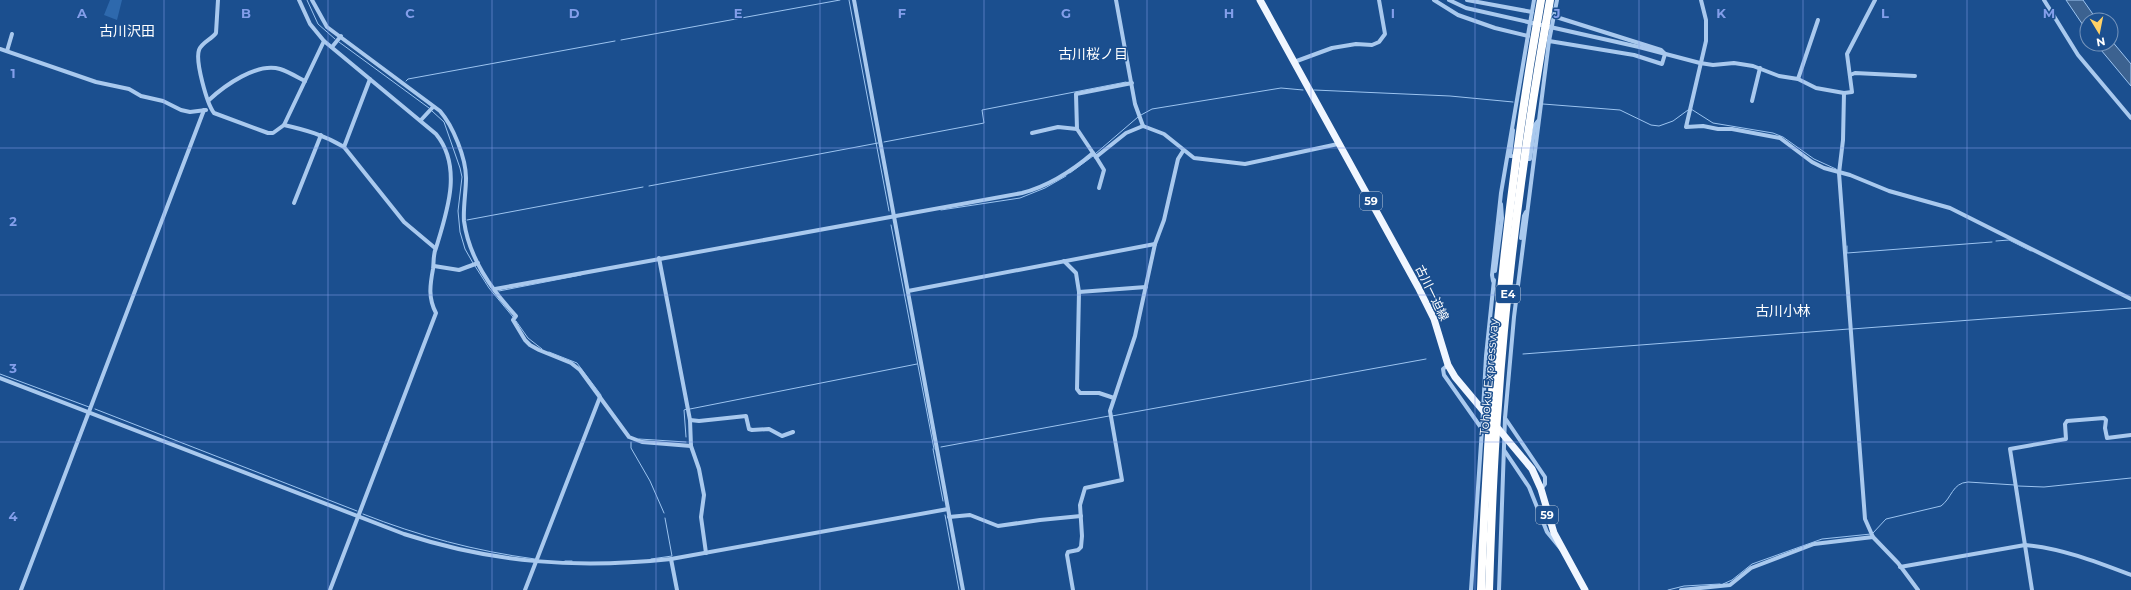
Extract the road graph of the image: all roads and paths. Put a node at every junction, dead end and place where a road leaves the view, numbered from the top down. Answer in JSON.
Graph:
{"nodes":[{"id":1,"x":218,"y":0,"type":"edge"},
{"id":2,"x":299,"y":0,"type":"edge"},
{"id":3,"x":312,"y":0,"type":"edge"},
{"id":4,"x":854,"y":0,"type":"edge"},
{"id":5,"x":1116,"y":0,"type":"edge"},
{"id":6,"x":1260,"y":0,"type":"edge"},
{"id":7,"x":1379,"y":0,"type":"edge"},
{"id":8,"x":1434,"y":0,"type":"edge"},
{"id":9,"x":1449,"y":0,"type":"edge"},
{"id":10,"x":1467,"y":0,"type":"edge"},
{"id":11,"x":1534,"y":0,"type":"edge"},
{"id":12,"x":1541,"y":0,"type":"edge"},
{"id":13,"x":1550,"y":0,"type":"edge"},
{"id":14,"x":1557,"y":0,"type":"edge"},
{"id":15,"x":1701,"y":0,"type":"edge"},
{"id":16,"x":1875,"y":0,"type":"edge"},
{"id":17,"x":2044,"y":0,"type":"edge"},
{"id":18,"x":1532,"y":12,"type":"junction"},
{"id":19,"x":1553,"y":16,"type":"junction"},
{"id":20,"x":1818,"y":20,"type":"dead end"},
{"id":21,"x":12,"y":34,"type":"dead end"},
{"id":22,"x":341,"y":36,"type":"junction"},
{"id":23,"x":1528,"y":36,"type":"junction"},
{"id":24,"x":324,"y":40,"type":"junction"},
{"id":25,"x":1549,"y":40,"type":"junction"},
{"id":26,"x":332,"y":47,"type":"junction"},
{"id":27,"x":0,"y":49,"type":"edge"},
{"id":28,"x":7,"y":50,"type":"junction"},
{"id":29,"x":1665,"y":54,"type":"junction"},
{"id":30,"x":1294,"y":62,"type":"junction"},
{"id":31,"x":1700,"y":63,"type":"junction"},
{"id":32,"x":1760,"y":68,"type":"junction"},
{"id":33,"x":1850,"y":75,"type":"junction"},
{"id":34,"x":1915,"y":76,"type":"dead end"},
{"id":35,"x":370,"y":79,"type":"junction"},
{"id":36,"x":1798,"y":79,"type":"junction"},
{"id":37,"x":305,"y":80,"type":"junction"},
{"id":38,"x":1132,"y":83,"type":"junction"},
{"id":39,"x":1844,"y":93,"type":"junction"},
{"id":40,"x":209,"y":100,"type":"junction"},
{"id":41,"x":1752,"y":101,"type":"dead end"},
{"id":42,"x":433,"y":107,"type":"junction"},
{"id":43,"x":211,"y":109,"type":"junction"},
{"id":44,"x":204,"y":110,"type":"junction"},
{"id":45,"x":1513,"y":118,"type":"junction"},
{"id":46,"x":2131,"y":118,"type":"edge"},
{"id":47,"x":421,"y":120,"type":"junction"},
{"id":48,"x":1539,"y":120,"type":"junction"},
{"id":49,"x":284,"y":125,"type":"junction"},
{"id":50,"x":1143,"y":126,"type":"junction"},
{"id":51,"x":1077,"y":129,"type":"junction"},
{"id":52,"x":1032,"y":133,"type":"dead end"},
{"id":53,"x":321,"y":135,"type":"junction"},
{"id":54,"x":1338,"y":144,"type":"junction"},
{"id":55,"x":344,"y":147,"type":"junction"},
{"id":56,"x":1183,"y":150,"type":"junction"},
{"id":57,"x":1094,"y":155,"type":"junction"},
{"id":58,"x":1512,"y":156,"type":"dead end"},
{"id":59,"x":1528,"y":159,"type":"dead end"},
{"id":60,"x":1839,"y":171,"type":"junction"},
{"id":61,"x":1099,"y":188,"type":"dead end"},
{"id":62,"x":1501,"y":193,"type":"junction"},
{"id":63,"x":294,"y":203,"type":"dead end"},
{"id":64,"x":1527,"y":210,"type":"junction"},
{"id":65,"x":894,"y":215,"type":"junction"},
{"id":66,"x":1155,"y":244,"type":"junction"},
{"id":67,"x":436,"y":248,"type":"junction"},
{"id":68,"x":659,"y":260,"type":"junction"},
{"id":69,"x":1064,"y":262,"type":"junction"},
{"id":70,"x":478,"y":263,"type":"junction"},
{"id":71,"x":434,"y":266,"type":"junction"},
{"id":72,"x":1518,"y":279,"type":"junction"},
{"id":73,"x":1493,"y":281,"type":"junction"},
{"id":74,"x":1146,"y":287,"type":"junction"},
{"id":75,"x":495,"y":289,"type":"junction"},
{"id":76,"x":908,"y":291,"type":"junction"},
{"id":77,"x":1079,"y":292,"type":"junction"},
{"id":78,"x":2131,"y":298,"type":"edge"},
{"id":79,"x":1448,"y":365,"type":"junction"},
{"id":80,"x":0,"y":378,"type":"edge"},
{"id":81,"x":600,"y":397,"type":"junction"},
{"id":82,"x":1114,"y":398,"type":"junction"},
{"id":83,"x":90,"y":413,"type":"junction"},
{"id":84,"x":1505,"y":418,"type":"junction"},
{"id":85,"x":690,"y":420,"type":"junction"},
{"id":86,"x":1482,"y":429,"type":"junction"},
{"id":87,"x":793,"y":432,"type":"dead end"},
{"id":88,"x":2131,"y":435,"type":"edge"},
{"id":89,"x":691,"y":446,"type":"junction"},
{"id":90,"x":1503,"y":450,"type":"junction"},
{"id":91,"x":1541,"y":489,"type":"junction"},
{"id":92,"x":948,"y":509,"type":"junction"},
{"id":93,"x":358,"y":516,"type":"junction"},
{"id":94,"x":1081,"y":516,"type":"junction"},
{"id":95,"x":949,"y":517,"type":"junction"},
{"id":96,"x":1872,"y":535,"type":"junction"},
{"id":97,"x":2025,"y":545,"type":"junction"},
{"id":98,"x":1563,"y":551,"type":"junction"},
{"id":99,"x":706,"y":553,"type":"junction"},
{"id":100,"x":671,"y":559,"type":"junction"},
{"id":101,"x":535,"y":562,"type":"junction"},
{"id":102,"x":1900,"y":567,"type":"junction"},
{"id":103,"x":2131,"y":575,"type":"edge"},
{"id":104,"x":21,"y":590,"type":"edge"},
{"id":105,"x":330,"y":590,"type":"edge"},
{"id":106,"x":525,"y":590,"type":"edge"},
{"id":107,"x":677,"y":590,"type":"edge"},
{"id":108,"x":963,"y":590,"type":"edge"},
{"id":109,"x":1073,"y":590,"type":"edge"},
{"id":110,"x":1471,"y":590,"type":"edge"},
{"id":111,"x":1481,"y":590,"type":"edge"},
{"id":112,"x":1489,"y":590,"type":"edge"},
{"id":113,"x":1499,"y":590,"type":"edge"},
{"id":114,"x":1585,"y":590,"type":"edge"},
{"id":115,"x":1681,"y":590,"type":"edge"},
{"id":116,"x":1918,"y":590,"type":"edge"},
{"id":117,"x":2032,"y":590,"type":"edge"}],
"edges":[{"from":1,"to":40,"type":"street"},
{"from":2,"to":24,"type":"street"},
{"from":3,"to":22,"type":"street"},
{"from":4,"to":65,"type":"street"},
{"from":5,"to":38,"type":"street"},
{"from":6,"to":30,"type":"main road","name":"古川一迫線","number":"59"},
{"from":7,"to":30,"type":"street"},
{"from":8,"to":23,"type":"street"},
{"from":9,"to":29,"type":"street"},
{"from":10,"to":18,"type":"street"},
{"from":11,"to":18,"type":"street"},
{"from":12,"to":111,"type":"highway","name":"Tohoku Expressway","number":"E4"},
{"from":13,"to":112,"type":"highway","name":"Tohoku Expressway","number":"E4"},
{"from":14,"to":19,"type":"street"},
{"from":15,"to":31,"type":"street"},
{"from":16,"to":33,"type":"street"},
{"from":17,"to":46,"type":"street"},
{"from":18,"to":23,"type":"street"},
{"from":19,"to":25,"type":"street"},
{"from":19,"to":29,"type":"street"},
{"from":20,"to":36,"type":"street"},
{"from":21,"to":28,"type":"street"},
{"from":22,"to":26,"type":"street"},
{"from":22,"to":42,"type":"street"},
{"from":23,"to":45,"type":"street"},
{"from":24,"to":26,"type":"street"},
{"from":24,"to":37,"type":"street"},
{"from":25,"to":29,"type":"street"},
{"from":25,"to":48,"type":"street"},
{"from":26,"to":35,"type":"street"},
{"from":27,"to":28,"type":"street"},
{"from":28,"to":44,"type":"street"},
{"from":29,"to":31,"type":"street"},
{"from":30,"to":54,"type":"main road","name":"古川一迫線","number":"59"},
{"from":31,"to":32,"type":"street"},
{"from":31,"to":60,"type":"street"},
{"from":32,"to":36,"type":"street"},
{"from":32,"to":41,"type":"street"},
{"from":33,"to":34,"type":"street"},
{"from":33,"to":39,"type":"street"},
{"from":35,"to":47,"type":"street"},
{"from":35,"to":55,"type":"street"},
{"from":36,"to":39,"type":"street"},
{"from":37,"to":40,"type":"street"},
{"from":37,"to":49,"type":"street"},
{"from":38,"to":50,"type":"street"},
{"from":38,"to":51,"type":"street"},
{"from":39,"to":60,"type":"street"},
{"from":40,"to":43,"type":"street"},
{"from":42,"to":47,"type":"street"},
{"from":42,"to":70,"type":"street"},
{"from":43,"to":44,"type":"street"},
{"from":43,"to":49,"type":"street"},
{"from":44,"to":83,"type":"street"},
{"from":45,"to":58,"type":"street"},
{"from":45,"to":62,"type":"street"},
{"from":47,"to":67,"type":"street"},
{"from":48,"to":59,"type":"street"},
{"from":48,"to":64,"type":"street"},
{"from":49,"to":53,"type":"street"},
{"from":50,"to":56,"type":"street"},
{"from":50,"to":57,"type":"street"},
{"from":51,"to":52,"type":"street"},
{"from":51,"to":57,"type":"street"},
{"from":53,"to":55,"type":"street"},
{"from":53,"to":63,"type":"street"},
{"from":54,"to":56,"type":"street"},
{"from":54,"to":79,"type":"main road","name":"古川一迫線","number":"59"},
{"from":55,"to":67,"type":"street"},
{"from":56,"to":66,"type":"street"},
{"from":57,"to":61,"type":"street"},
{"from":57,"to":65,"type":"street"},
{"from":60,"to":78,"type":"street"},
{"from":60,"to":96,"type":"street"},
{"from":62,"to":73,"type":"street"},
{"from":62,"to":73,"type":"street"},
{"from":64,"to":72,"type":"street"},
{"from":64,"to":72,"type":"street"},
{"from":65,"to":68,"type":"street"},
{"from":65,"to":76,"type":"street"},
{"from":66,"to":69,"type":"street"},
{"from":66,"to":74,"type":"street"},
{"from":67,"to":71,"type":"street"},
{"from":68,"to":75,"type":"street"},
{"from":68,"to":85,"type":"street"},
{"from":69,"to":76,"type":"street"},
{"from":69,"to":77,"type":"street"},
{"from":70,"to":71,"type":"street"},
{"from":70,"to":75,"type":"street"},
{"from":71,"to":93,"type":"street"},
{"from":72,"to":84,"type":"street"},
{"from":73,"to":86,"type":"street"},
{"from":74,"to":77,"type":"street"},
{"from":74,"to":82,"type":"street"},
{"from":75,"to":81,"type":"street"},
{"from":76,"to":92,"type":"street"},
{"from":77,"to":82,"type":"street"},
{"from":79,"to":86,"type":"street"},
{"from":79,"to":91,"type":"main road","name":"古川一迫線","number":"59"},
{"from":80,"to":83,"type":"street"},
{"from":81,"to":89,"type":"street"},
{"from":81,"to":101,"type":"street"},
{"from":82,"to":94,"type":"street"},
{"from":83,"to":93,"type":"street"},
{"from":83,"to":104,"type":"street"},
{"from":84,"to":90,"type":"street"},
{"from":84,"to":91,"type":"street"},
{"from":85,"to":87,"type":"street"},
{"from":85,"to":89,"type":"street"},
{"from":86,"to":110,"type":"street"},
{"from":88,"to":97,"type":"street"},
{"from":89,"to":99,"type":"street"},
{"from":90,"to":98,"type":"street"},
{"from":90,"to":113,"type":"street"},
{"from":91,"to":98,"type":"main road","name":"古川一迫線","number":"59"},
{"from":92,"to":95,"type":"street"},
{"from":92,"to":99,"type":"street"},
{"from":93,"to":101,"type":"street"},
{"from":93,"to":105,"type":"street"},
{"from":94,"to":95,"type":"street"},
{"from":94,"to":109,"type":"street"},
{"from":95,"to":108,"type":"street"},
{"from":96,"to":102,"type":"street"},
{"from":96,"to":115,"type":"street"},
{"from":97,"to":102,"type":"street"},
{"from":97,"to":103,"type":"street"},
{"from":97,"to":117,"type":"street"},
{"from":98,"to":114,"type":"main road","name":"古川一迫線","number":"59"},
{"from":99,"to":100,"type":"street"},
{"from":100,"to":101,"type":"street"},
{"from":100,"to":107,"type":"street"},
{"from":101,"to":106,"type":"street"},
{"from":102,"to":116,"type":"street"}]}
